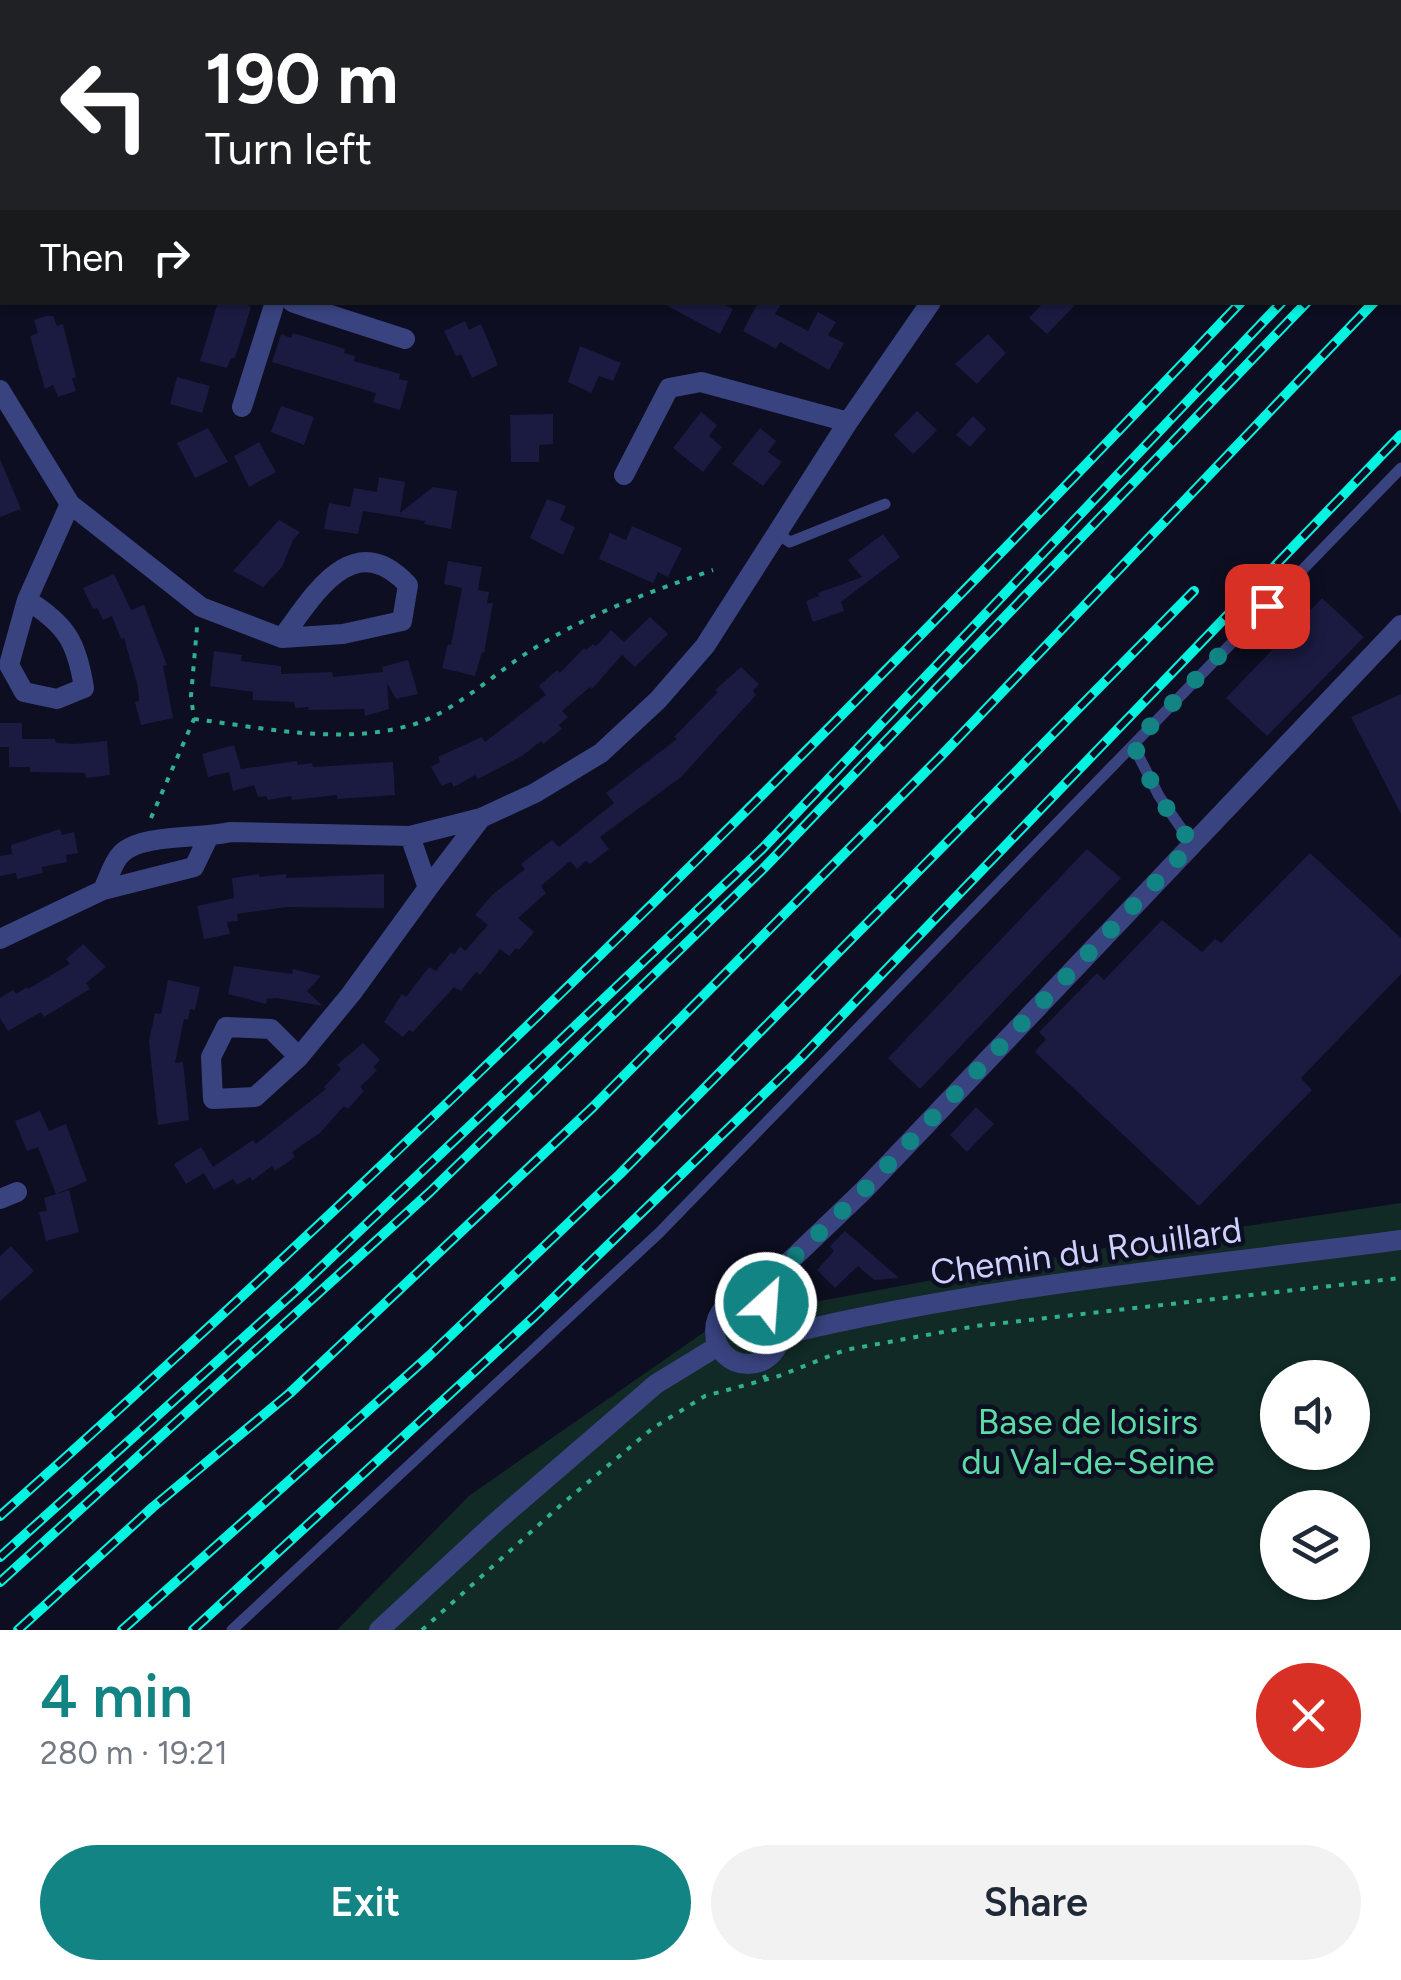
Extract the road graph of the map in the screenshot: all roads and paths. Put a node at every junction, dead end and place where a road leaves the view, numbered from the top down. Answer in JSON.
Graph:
{"nodes":[{"id":1,"x":274,"y":305,"type":"edge"},
{"id":2,"x":306,"y":305,"type":"edge"},
{"id":3,"x":930,"y":305,"type":"edge"},
{"id":4,"x":405,"y":339,"type":"dead end"},
{"id":5,"x":0,"y":390,"type":"edge"},
{"id":6,"x":242,"y":407,"type":"dead end"},
{"id":7,"x":5,"y":412,"type":"edge"},
{"id":8,"x":848,"y":422,"type":"junction"},
{"id":9,"x":1401,"y":468,"type":"edge"},
{"id":10,"x":624,"y":475,"type":"dead end"},
{"id":11,"x":70,"y":504,"type":"junction"},
{"id":12,"x":886,"y":504,"type":"dead end"},
{"id":13,"x":776,"y":534,"type":"junction"},
{"id":14,"x":713,"y":570,"type":"dead end"},
{"id":15,"x":27,"y":600,"type":"junction"},
{"id":16,"x":202,"y":607,"type":"junction"},
{"id":17,"x":1401,"y":625,"type":"edge"},
{"id":18,"x":282,"y":638,"type":"junction"},
{"id":19,"x":194,"y":719,"type":"junction"},
{"id":20,"x":1133,"y":744,"type":"junction"},
{"id":21,"x":481,"y":818,"type":"junction"},
{"id":22,"x":149,"y":822,"type":"dead end"},
{"id":23,"x":410,"y":836,"type":"junction"},
{"id":24,"x":208,"y":838,"type":"junction"},
{"id":25,"x":1192,"y":844,"type":"junction"},
{"id":26,"x":428,"y":888,"type":"junction"},
{"id":27,"x":103,"y":890,"type":"junction"},
{"id":28,"x":0,"y":939,"type":"edge"},
{"id":29,"x":298,"y":1056,"type":"junction"},
{"id":30,"x":1401,"y":1240,"type":"edge"},
{"id":31,"x":1401,"y":1278,"type":"edge"},
{"id":32,"x":760,"y":1300,"type":"junction"},
{"id":33,"x":782,"y":1336,"type":"junction"},
{"id":34,"x":718,"y":1346,"type":"junction"},
{"id":35,"x":762,"y":1371,"type":"junction"},
{"id":36,"x":232,"y":1630,"type":"edge"},
{"id":37,"x":378,"y":1630,"type":"edge"},
{"id":38,"x":422,"y":1630,"type":"edge"}],
"edges":[{"from":1,"to":6,"type":"street"},
{"from":2,"to":4,"type":"street"},
{"from":3,"to":8,"type":"street"},
{"from":5,"to":7,"type":"street"},
{"from":7,"to":11,"type":"street"},
{"from":8,"to":10,"type":"street"},
{"from":8,"to":13,"type":"street"},
{"from":9,"to":20,"type":"lane"},
{"from":11,"to":15,"type":"street"},
{"from":11,"to":16,"type":"street"},
{"from":12,"to":13,"type":"lane"},
{"from":13,"to":21,"type":"street"},
{"from":14,"to":19,"type":"path"},
{"from":15,"to":15,"type":"street"},
{"from":16,"to":18,"type":"street"},
{"from":16,"to":19,"type":"path"},
{"from":17,"to":25,"type":"street"},
{"from":18,"to":18,"type":"street"},
{"from":19,"to":22,"type":"path"},
{"from":20,"to":25,"type":"lane"},
{"from":20,"to":36,"type":"lane"},
{"from":21,"to":23,"type":"street"},
{"from":21,"to":26,"type":"street"},
{"from":23,"to":24,"type":"street"},
{"from":23,"to":26,"type":"street"},
{"from":24,"to":27,"type":"street"},
{"from":24,"to":27,"type":"street"},
{"from":25,"to":32,"type":"street"},
{"from":26,"to":29,"type":"street"},
{"from":27,"to":28,"type":"street"},
{"from":29,"to":29,"type":"street"},
{"from":30,"to":33,"type":"street","name":"Chemin du Rouillard"},
{"from":31,"to":35,"type":"path"},
{"from":32,"to":33,"type":"street"},
{"from":32,"to":34,"type":"street"},
{"from":33,"to":35,"type":"street"},
{"from":34,"to":35,"type":"street"},
{"from":34,"to":37,"type":"street"},
{"from":35,"to":38,"type":"path"}]}
